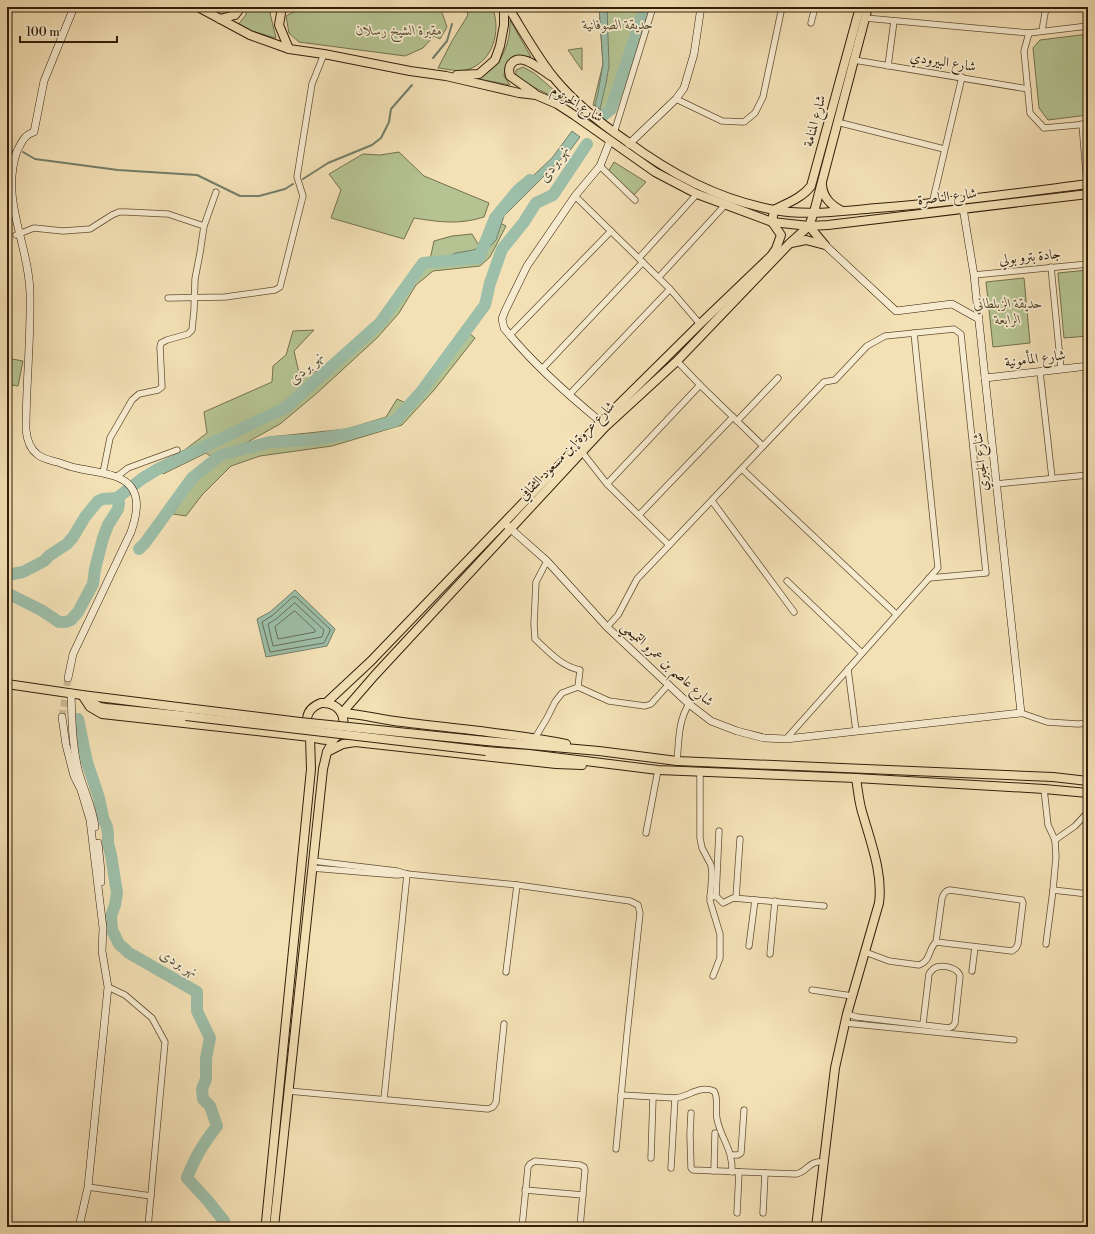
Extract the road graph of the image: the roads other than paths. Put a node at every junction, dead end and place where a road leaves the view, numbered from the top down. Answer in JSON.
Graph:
{"nodes":[{"id":1,"x":74,"y":7,"type":"edge"},
{"id":2,"x":198,"y":7,"type":"edge"},
{"id":3,"x":241,"y":7,"type":"edge"},
{"id":4,"x":282,"y":7,"type":"edge"},
{"id":5,"x":504,"y":7,"type":"edge"},
{"id":6,"x":508,"y":7,"type":"edge"},
{"id":7,"x":653,"y":7,"type":"edge"},
{"id":8,"x":701,"y":7,"type":"edge"},
{"id":9,"x":782,"y":7,"type":"edge"},
{"id":10,"x":815,"y":7,"type":"edge"},
{"id":11,"x":860,"y":7,"type":"edge"},
{"id":12,"x":868,"y":7,"type":"edge"},
{"id":13,"x":1046,"y":7,"type":"edge"},
{"id":14,"x":865,"y":18,"type":"junction"},
{"id":15,"x":220,"y":19,"type":"junction"},
{"id":16,"x":894,"y":21,"type":"junction"},
{"id":17,"x":811,"y":23,"type":"dead end"},
{"id":18,"x":1088,"y":26,"type":"edge"},
{"id":19,"x":1042,"y":31,"type":"junction"},
{"id":20,"x":1029,"y":32,"type":"junction"},
{"id":21,"x":289,"y":49,"type":"junction"},
{"id":22,"x":324,"y":54,"type":"junction"},
{"id":23,"x":854,"y":60,"type":"junction"},
{"id":24,"x":888,"y":66,"type":"junction"},
{"id":25,"x":446,"y":76,"type":"junction"},
{"id":26,"x":962,"y":77,"type":"junction"},
{"id":27,"x":555,"y":79,"type":"junction"},
{"id":28,"x":1028,"y":89,"type":"junction"},
{"id":29,"x":536,"y":95,"type":"junction"},
{"id":30,"x":676,"y":98,"type":"junction"},
{"id":31,"x":837,"y":122,"type":"junction"},
{"id":32,"x":1085,"y":124,"type":"edge"},
{"id":33,"x":612,"y":137,"type":"junction"},
{"id":34,"x":630,"y":144,"type":"junction"},
{"id":35,"x":944,"y":149,"type":"junction"},
{"id":36,"x":10,"y":159,"type":"edge"},
{"id":37,"x":600,"y":166,"type":"junction"},
{"id":38,"x":1088,"y":184,"type":"edge"},
{"id":39,"x":811,"y":186,"type":"junction"},
{"id":40,"x":820,"y":188,"type":"junction"},
{"id":41,"x":216,"y":192,"type":"dead end"},
{"id":42,"x":697,"y":194,"type":"junction"},
{"id":43,"x":1088,"y":194,"type":"edge"},
{"id":44,"x":575,"y":196,"type":"junction"},
{"id":45,"x":635,"y":200,"type":"dead end"},
{"id":46,"x":932,"y":204,"type":"junction"},
{"id":47,"x":725,"y":205,"type":"junction"},
{"id":48,"x":963,"y":208,"type":"junction"},
{"id":49,"x":774,"y":210,"type":"junction"},
{"id":50,"x":842,"y":211,"type":"junction"},
{"id":51,"x":814,"y":212,"type":"junction"},
{"id":52,"x":772,"y":222,"type":"junction"},
{"id":53,"x":204,"y":226,"type":"junction"},
{"id":54,"x":809,"y":226,"type":"junction"},
{"id":55,"x":611,"y":231,"type":"junction"},
{"id":56,"x":16,"y":235,"type":"junction"},
{"id":57,"x":790,"y":243,"type":"junction"},
{"id":58,"x":825,"y":245,"type":"junction"},
{"id":59,"x":641,"y":260,"type":"junction"},
{"id":60,"x":1088,"y":264,"type":"edge"},
{"id":61,"x":1051,"y":267,"type":"junction"},
{"id":62,"x":974,"y":275,"type":"junction"},
{"id":63,"x":659,"y":278,"type":"junction"},
{"id":64,"x":670,"y":289,"type":"junction"},
{"id":65,"x":168,"y":298,"type":"dead end"},
{"id":66,"x":194,"y":298,"type":"junction"},
{"id":67,"x":979,"y":319,"type":"junction"},
{"id":68,"x":700,"y":324,"type":"junction"},
{"id":69,"x":914,"y":333,"type":"junction"},
{"id":70,"x":510,"y":335,"type":"junction"},
{"id":71,"x":677,"y":361,"type":"junction"},
{"id":72,"x":1088,"y":366,"type":"edge"},
{"id":73,"x":542,"y":369,"type":"junction"},
{"id":74,"x":1061,"y":369,"type":"junction"},
{"id":75,"x":1040,"y":372,"type":"junction"},
{"id":76,"x":778,"y":378,"type":"dead end"},
{"id":77,"x":985,"y":378,"type":"junction"},
{"id":78,"x":700,"y":385,"type":"junction"},
{"id":79,"x":569,"y":395,"type":"junction"},
{"id":80,"x":735,"y":419,"type":"junction"},
{"id":81,"x":601,"y":422,"type":"junction"},
{"id":82,"x":763,"y":446,"type":"junction"},
{"id":83,"x":177,"y":450,"type":"dead end"},
{"id":84,"x":582,"y":452,"type":"junction"},
{"id":85,"x":742,"y":469,"type":"junction"},
{"id":86,"x":103,"y":473,"type":"junction"},
{"id":87,"x":1088,"y":475,"type":"edge"},
{"id":88,"x":118,"y":477,"type":"junction"},
{"id":89,"x":1052,"y":478,"type":"junction"},
{"id":90,"x":607,"y":484,"type":"junction"},
{"id":91,"x":996,"y":484,"type":"junction"},
{"id":92,"x":712,"y":500,"type":"junction"},
{"id":93,"x":638,"y":515,"type":"junction"},
{"id":94,"x":504,"y":523,"type":"junction"},
{"id":95,"x":511,"y":530,"type":"junction"},
{"id":96,"x":669,"y":545,"type":"junction"},
{"id":97,"x":547,"y":561,"type":"junction"},
{"id":98,"x":929,"y":578,"type":"junction"},
{"id":99,"x":787,"y":581,"type":"dead end"},
{"id":100,"x":794,"y":612,"type":"dead end"},
{"id":101,"x":896,"y":614,"type":"junction"},
{"id":102,"x":607,"y":627,"type":"junction"},
{"id":103,"x":862,"y":653,"type":"junction"},
{"id":104,"x":848,"y":669,"type":"junction"},
{"id":105,"x":68,"y":678,"type":"tunnel mouth"},
{"id":106,"x":7,"y":684,"type":"edge"},
{"id":107,"x":668,"y":685,"type":"junction"},
{"id":108,"x":578,"y":687,"type":"junction"},
{"id":109,"x":71,"y":693,"type":"junction"},
{"id":110,"x":82,"y":695,"type":"junction"},
{"id":111,"x":355,"y":698,"type":"junction"},
{"id":112,"x":326,"y":703,"type":"junction"},
{"id":113,"x":689,"y":704,"type":"junction"},
{"id":114,"x":186,"y":712,"type":"junction"},
{"id":115,"x":342,"y":713,"type":"junction"},
{"id":116,"x":1021,"y":713,"type":"junction"},
{"id":117,"x":367,"y":716,"type":"junction"},
{"id":118,"x":62,"y":717,"type":"tunnel mouth"},
{"id":119,"x":1088,"y":723,"type":"edge"},
{"id":120,"x":856,"y":732,"type":"junction"},
{"id":121,"x":310,"y":737,"type":"junction"},
{"id":122,"x":336,"y":737,"type":"junction"},
{"id":123,"x":535,"y":738,"type":"junction"},
{"id":124,"x":786,"y":739,"type":"junction"},
{"id":125,"x":599,"y":751,"type":"junction"},
{"id":126,"x":327,"y":752,"type":"junction"},
{"id":127,"x":677,"y":761,"type":"junction"},
{"id":128,"x":619,"y":764,"type":"junction"},
{"id":129,"x":658,"y":770,"type":"junction"},
{"id":130,"x":700,"y":772,"type":"junction"},
{"id":131,"x":856,"y":778,"type":"junction"},
{"id":132,"x":1088,"y":781,"type":"edge"},
{"id":133,"x":1044,"y":789,"type":"junction"},
{"id":134,"x":1088,"y":793,"type":"edge"},
{"id":135,"x":1088,"y":812,"type":"edge"},
{"id":136,"x":719,"y":831,"type":"dead end"},
{"id":137,"x":646,"y":833,"type":"dead end"},
{"id":138,"x":740,"y":838,"type":"dead end"},
{"id":139,"x":1055,"y":840,"type":"junction"},
{"id":140,"x":313,"y":864,"type":"junction"},
{"id":141,"x":408,"y":874,"type":"junction"},
{"id":142,"x":517,"y":886,"type":"junction"},
{"id":143,"x":1053,"y":890,"type":"junction"},
{"id":144,"x":1088,"y":894,"type":"edge"},
{"id":145,"x":713,"y":896,"type":"junction"},
{"id":146,"x":736,"y":898,"type":"junction"},
{"id":147,"x":755,"y":900,"type":"junction"},
{"id":148,"x":775,"y":902,"type":"junction"},
{"id":149,"x":824,"y":906,"type":"dead end"},
{"id":150,"x":100,"y":913,"type":"junction"},
{"id":151,"x":936,"y":942,"type":"junction"},
{"id":152,"x":1046,"y":944,"type":"dead end"},
{"id":153,"x":749,"y":946,"type":"dead end"},
{"id":154,"x":975,"y":947,"type":"junction"},
{"id":155,"x":864,"y":952,"type":"junction"},
{"id":156,"x":770,"y":954,"type":"dead end"},
{"id":157,"x":972,"y":971,"type":"dead end"},
{"id":158,"x":506,"y":972,"type":"dead end"},
{"id":159,"x":713,"y":976,"type":"dead end"},
{"id":160,"x":108,"y":987,"type":"junction"},
{"id":161,"x":812,"y":990,"type":"dead end"},
{"id":162,"x":852,"y":996,"type":"junction"},
{"id":163,"x":847,"y":1014,"type":"junction"},
{"id":164,"x":845,"y":1022,"type":"junction"},
{"id":165,"x":504,"y":1024,"type":"dead end"},
{"id":166,"x":923,"y":1024,"type":"junction"},
{"id":167,"x":1014,"y":1040,"type":"dead end"},
{"id":168,"x":288,"y":1091,"type":"junction"},
{"id":169,"x":621,"y":1095,"type":"junction"},
{"id":170,"x":653,"y":1097,"type":"junction"},
{"id":171,"x":675,"y":1098,"type":"junction"},
{"id":172,"x":384,"y":1099,"type":"junction"},
{"id":173,"x":744,"y":1110,"type":"dead end"},
{"id":174,"x":691,"y":1113,"type":"dead end"},
{"id":175,"x":715,"y":1133,"type":"dead end"},
{"id":176,"x":616,"y":1149,"type":"dead end"},
{"id":177,"x":731,"y":1155,"type":"junction"},
{"id":178,"x":651,"y":1158,"type":"dead end"},
{"id":179,"x":824,"y":1162,"type":"junction"},
{"id":180,"x":670,"y":1168,"type":"dead end"},
{"id":181,"x":714,"y":1171,"type":"junction"},
{"id":182,"x":732,"y":1172,"type":"junction"},
{"id":183,"x":739,"y":1172,"type":"junction"},
{"id":184,"x":765,"y":1173,"type":"junction"},
{"id":185,"x":88,"y":1187,"type":"junction"},
{"id":186,"x":524,"y":1190,"type":"junction"},
{"id":187,"x":583,"y":1195,"type":"junction"},
{"id":188,"x":151,"y":1196,"type":"junction"},
{"id":189,"x":737,"y":1213,"type":"dead end"},
{"id":190,"x":762,"y":1213,"type":"dead end"},
{"id":191,"x":265,"y":1225,"type":"edge"},
{"id":192,"x":79,"y":1227,"type":"edge"},
{"id":193,"x":148,"y":1227,"type":"edge"},
{"id":194,"x":274,"y":1227,"type":"edge"},
{"id":195,"x":522,"y":1227,"type":"edge"},
{"id":196,"x":580,"y":1227,"type":"edge"},
{"id":197,"x":816,"y":1227,"type":"edge"}],
"edges":[{"from":1,"to":36,"type":"street"},
{"from":2,"to":15,"type":"main road","name":"شارع الخرتوم"},
{"from":3,"to":15,"type":"main road"},
{"from":4,"to":21,"type":"main road"},
{"from":5,"to":25,"type":"main road"},
{"from":6,"to":27,"type":"main road"},
{"from":7,"to":33,"type":"street"},
{"from":8,"to":30,"type":"street"},
{"from":9,"to":30,"type":"street"},
{"from":10,"to":17,"type":"street"},
{"from":11,"to":39,"type":"main road","name":"شارع المنامة"},
{"from":12,"to":14,"type":"main road","name":"شارع المنامة"},
{"from":13,"to":19,"type":"street"},
{"from":14,"to":16,"type":"street"},
{"from":14,"to":23,"type":"main road","name":"شارع المنامة"},
{"from":15,"to":21,"type":"main road","name":"شارع الخرتوم"},
{"from":16,"to":20,"type":"street"},
{"from":16,"to":24,"type":"street"},
{"from":18,"to":19,"type":"street"},
{"from":19,"to":20,"type":"street"},
{"from":20,"to":28,"type":"street"},
{"from":21,"to":22,"type":"main road","name":"شارع الخرتوم"},
{"from":22,"to":25,"type":"main road","name":"شارع الخرتوم"},
{"from":22,"to":66,"type":"street"},
{"from":23,"to":24,"type":"street","name":"شارع البيرودي"},
{"from":23,"to":31,"type":"main road","name":"شارع المنامة"},
{"from":24,"to":26,"type":"street","name":"شارع البيرودي"},
{"from":25,"to":29,"type":"main road","name":"شارع الخرتوم"},
{"from":26,"to":28,"type":"street","name":"شارع البيرودي"},
{"from":26,"to":35,"type":"street"},
{"from":27,"to":29,"type":"main road"},
{"from":27,"to":33,"type":"main road"},
{"from":28,"to":32,"type":"street"},
{"from":29,"to":33,"type":"main road","name":"شارع الخرتوم"},
{"from":30,"to":34,"type":"street"},
{"from":31,"to":35,"type":"street"},
{"from":31,"to":40,"type":"main road","name":"شارع المنامة"},
{"from":32,"to":38,"type":"street"},
{"from":33,"to":34,"type":"main road","name":"شارع الناصرة"},
{"from":33,"to":37,"type":"street"},
{"from":33,"to":42,"type":"main road","name":"شارع الخرتوم"},
{"from":34,"to":49,"type":"main road","name":"شارع الناصرة"},
{"from":35,"to":46,"type":"street"},
{"from":36,"to":56,"type":"street"},
{"from":37,"to":44,"type":"street"},
{"from":37,"to":45,"type":"street"},
{"from":38,"to":46,"type":"main road","name":"شارع الناصرة"},
{"from":39,"to":40,"type":"main road"},
{"from":39,"to":49,"type":"main road"},
{"from":40,"to":50,"type":"main road"},
{"from":40,"to":51,"type":"main road","name":"شارع المنامة"},
{"from":41,"to":53,"type":"street"},
{"from":42,"to":47,"type":"main road","name":"شارع الخرتوم"},
{"from":42,"to":59,"type":"street"},
{"from":43,"to":48,"type":"main road","name":"شارع الناصرة"},
{"from":44,"to":55,"type":"street"},
{"from":44,"to":70,"type":"street"},
{"from":46,"to":50,"type":"main road","name":"شارع الناصرة"},
{"from":47,"to":52,"type":"main road","name":"شارع الخرتوم"},
{"from":47,"to":63,"type":"street"},
{"from":48,"to":54,"type":"main road","name":"شارع الناصرة"},
{"from":48,"to":62,"type":"street","name":"شارع الجبري"},
{"from":49,"to":51,"type":"main road","name":"شارع الناصرة"},
{"from":49,"to":52,"type":"main road"},
{"from":50,"to":51,"type":"main road","name":"شارع الناصرة"},
{"from":51,"to":54,"type":"main road","name":"شارع عروة إبن مسعود الثقافي"},
{"from":52,"to":54,"type":"main road","name":"شارع الخرتوم"},
{"from":52,"to":68,"type":"main road","name":"شارع عروة إبن مسعود الثقافي"},
{"from":53,"to":56,"type":"street"},
{"from":53,"to":66,"type":"street"},
{"from":54,"to":57,"type":"main road","name":"شارع عروة إبن مسعود الثقافي"},
{"from":54,"to":58,"type":"main road"},
{"from":55,"to":59,"type":"street"},
{"from":55,"to":70,"type":"street"},
{"from":56,"to":86,"type":"street"},
{"from":57,"to":58,"type":"main road"},
{"from":57,"to":71,"type":"main road","name":"شارع عروة إبن مسعود الثقافي"},
{"from":58,"to":67,"type":"street"},
{"from":59,"to":63,"type":"street"},
{"from":59,"to":73,"type":"street"},
{"from":60,"to":61,"type":"street","name":"جادة بترو بولي"},
{"from":61,"to":62,"type":"street","name":"جادة بترو بولي"},
{"from":61,"to":74,"type":"street"},
{"from":62,"to":67,"type":"street","name":"شارع الجبري"},
{"from":63,"to":64,"type":"street"},
{"from":64,"to":68,"type":"street"},
{"from":64,"to":79,"type":"street"},
{"from":65,"to":66,"type":"street"},
{"from":66,"to":86,"type":"street"},
{"from":67,"to":77,"type":"street","name":"شارع الجبري"},
{"from":68,"to":81,"type":"main road","name":"شارع عروة إبن مسعود الثقافي"},
{"from":69,"to":82,"type":"street"},
{"from":69,"to":98,"type":"street"},
{"from":69,"to":98,"type":"street"},
{"from":70,"to":73,"type":"street"},
{"from":71,"to":78,"type":"street"},
{"from":71,"to":84,"type":"main road","name":"شارع عروة إبن مسعود الثقافي"},
{"from":72,"to":74,"type":"street","name":"شارع المأمونية"},
{"from":73,"to":79,"type":"street"},
{"from":74,"to":75,"type":"street","name":"شارع المأمونية"},
{"from":75,"to":77,"type":"street","name":"شارع المأمونية"},
{"from":75,"to":89,"type":"street"},
{"from":76,"to":80,"type":"street"},
{"from":77,"to":91,"type":"street","name":"شارع الجبري"},
{"from":78,"to":80,"type":"street"},
{"from":78,"to":90,"type":"street"},
{"from":79,"to":81,"type":"street"},
{"from":80,"to":82,"type":"street"},
{"from":80,"to":93,"type":"street"},
{"from":81,"to":94,"type":"main road","name":"شارع عروة إبن مسعود الثقافي"},
{"from":82,"to":85,"type":"street"},
{"from":83,"to":88,"type":"street"},
{"from":84,"to":90,"type":"street"},
{"from":84,"to":95,"type":"main road","name":"شارع عروة إبن مسعود الثقافي"},
{"from":85,"to":92,"type":"street"},
{"from":85,"to":101,"type":"street"},
{"from":86,"to":88,"type":"street"},
{"from":87,"to":89,"type":"street"},
{"from":88,"to":105,"type":"street"},
{"from":89,"to":91,"type":"street"},
{"from":90,"to":93,"type":"street"},
{"from":91,"to":116,"type":"street","name":"شارع الجبري"},
{"from":92,"to":96,"type":"street"},
{"from":92,"to":100,"type":"street"},
{"from":93,"to":96,"type":"street"},
{"from":94,"to":95,"type":"street","name":"شارع عاصم بن عمرو التميمي"},
{"from":94,"to":112,"type":"main road","name":"شارع عروة إبن مسعود الثقافي"},
{"from":95,"to":97,"type":"street","name":"شارع عاصم بن عمرو التميمي"},
{"from":95,"to":111,"type":"main road","name":"شارع عروة إبن مسعود الثقافي"},
{"from":96,"to":102,"type":"street"},
{"from":97,"to":102,"type":"street","name":"شارع عاصم بن عمرو التميمي"},
{"from":97,"to":108,"type":"street"},
{"from":98,"to":101,"type":"street"},
{"from":99,"to":103,"type":"street"},
{"from":101,"to":103,"type":"street"},
{"from":102,"to":107,"type":"street","name":"شارع عاصم بن عمرو التميمي"},
{"from":103,"to":104,"type":"street"},
{"from":104,"to":120,"type":"street"},
{"from":104,"to":124,"type":"street"},
{"from":106,"to":109,"type":"main road"},
{"from":107,"to":108,"type":"street"},
{"from":107,"to":113,"type":"street","name":"شارع عاصم بن عمرو التميمي"},
{"from":108,"to":123,"type":"street"},
{"from":109,"to":110,"type":"main road"},
{"from":109,"to":150,"type":"street"},
{"from":110,"to":114,"type":"main road"},
{"from":110,"to":121,"type":"main road"},
{"from":111,"to":115,"type":"main road","name":"شارع عروة إبن مسعود الثقافي"},
{"from":111,"to":117,"type":"main road"},
{"from":112,"to":115,"type":"main road"},
{"from":112,"to":121,"type":"main road"},
{"from":113,"to":124,"type":"street","name":"شارع عاصم بن عمرو التميمي"},
{"from":113,"to":127,"type":"street"},
{"from":114,"to":125,"type":"main road","bridge":true},
{"from":114,"to":128,"type":"main road","bridge":true},
{"from":115,"to":117,"type":"main road"},
{"from":115,"to":122,"type":"main road"},
{"from":116,"to":119,"type":"street"},
{"from":116,"to":120,"type":"street","name":"شارع عاصم بن عمرو التميمي"},
{"from":117,"to":123,"type":"main road"},
{"from":118,"to":150,"type":"street"},
{"from":120,"to":124,"type":"street","name":"شارع عاصم بن عمرو التميمي"},
{"from":121,"to":122,"type":"main road"},
{"from":121,"to":191,"type":"main road"},
{"from":122,"to":126,"type":"main road"},
{"from":123,"to":125,"type":"main road"},
{"from":125,"to":127,"type":"main road"},
{"from":126,"to":128,"type":"main road"},
{"from":126,"to":140,"type":"main road"},
{"from":127,"to":132,"type":"main road"},
{"from":128,"to":129,"type":"main road"},
{"from":129,"to":130,"type":"main road"},
{"from":129,"to":137,"type":"street"},
{"from":130,"to":131,"type":"main road"},
{"from":130,"to":145,"type":"street"},
{"from":131,"to":133,"type":"main road"},
{"from":131,"to":155,"type":"main road"},
{"from":133,"to":134,"type":"main road"},
{"from":133,"to":139,"type":"street"},
{"from":135,"to":139,"type":"street"},
{"from":136,"to":145,"type":"street"},
{"from":138,"to":146,"type":"street"},
{"from":139,"to":143,"type":"street"},
{"from":140,"to":141,"type":"street"},
{"from":140,"to":168,"type":"main road"},
{"from":141,"to":142,"type":"street"},
{"from":141,"to":172,"type":"street"},
{"from":142,"to":158,"type":"street"},
{"from":142,"to":169,"type":"street"},
{"from":143,"to":144,"type":"street"},
{"from":143,"to":152,"type":"street"},
{"from":145,"to":146,"type":"street"},
{"from":145,"to":159,"type":"street"},
{"from":146,"to":147,"type":"street"},
{"from":147,"to":148,"type":"street"},
{"from":147,"to":153,"type":"street"},
{"from":148,"to":149,"type":"street"},
{"from":148,"to":156,"type":"street"},
{"from":150,"to":160,"type":"street"},
{"from":151,"to":154,"type":"street"},
{"from":151,"to":154,"type":"street"},
{"from":151,"to":155,"type":"street"},
{"from":154,"to":157,"type":"street"},
{"from":155,"to":162,"type":"main road"},
{"from":160,"to":185,"type":"street"},
{"from":160,"to":188,"type":"street"},
{"from":161,"to":162,"type":"street"},
{"from":162,"to":163,"type":"main road"},
{"from":163,"to":164,"type":"main road"},
{"from":163,"to":166,"type":"street"},
{"from":164,"to":167,"type":"street"},
{"from":164,"to":179,"type":"main road"},
{"from":165,"to":172,"type":"street"},
{"from":166,"to":166,"type":"street"},
{"from":168,"to":172,"type":"street"},
{"from":168,"to":194,"type":"main road"},
{"from":169,"to":170,"type":"street"},
{"from":169,"to":176,"type":"street"},
{"from":170,"to":171,"type":"street"},
{"from":170,"to":178,"type":"street"},
{"from":171,"to":177,"type":"street"},
{"from":171,"to":180,"type":"street"},
{"from":173,"to":177,"type":"street"},
{"from":174,"to":181,"type":"street"},
{"from":175,"to":181,"type":"street"},
{"from":177,"to":182,"type":"street"},
{"from":179,"to":184,"type":"street"},
{"from":179,"to":197,"type":"main road"},
{"from":181,"to":182,"type":"street"},
{"from":182,"to":183,"type":"street"},
{"from":183,"to":184,"type":"street"},
{"from":183,"to":189,"type":"street"},
{"from":184,"to":190,"type":"street"},
{"from":185,"to":188,"type":"street"},
{"from":185,"to":192,"type":"street"},
{"from":186,"to":187,"type":"street"},
{"from":186,"to":187,"type":"street"},
{"from":186,"to":195,"type":"street"},
{"from":187,"to":196,"type":"street"},
{"from":188,"to":193,"type":"street"}]}
